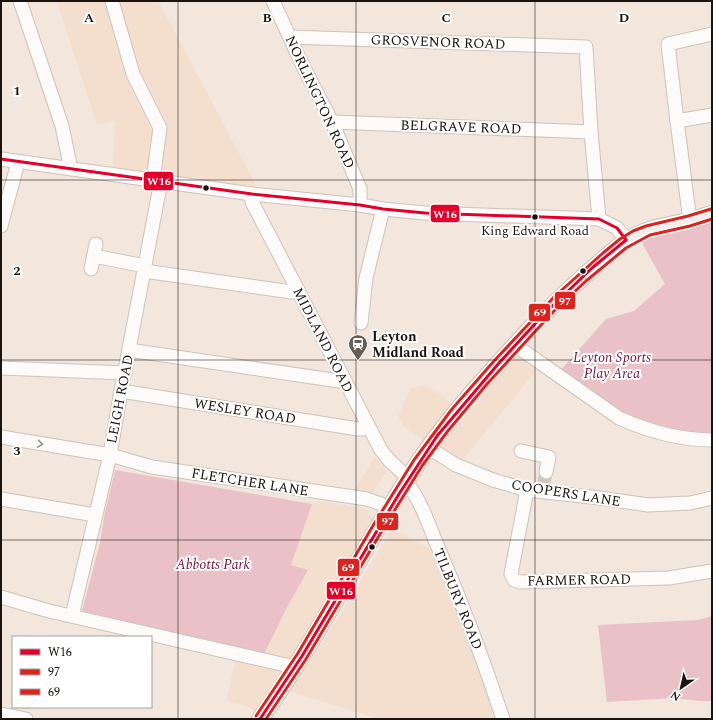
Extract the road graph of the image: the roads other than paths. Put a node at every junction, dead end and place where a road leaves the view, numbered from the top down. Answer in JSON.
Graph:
{"nodes":[{"id":1,"x":20,"y":1,"type":"edge"},
{"id":2,"x":112,"y":1,"type":"edge"},
{"id":3,"x":273,"y":1,"type":"edge"},
{"id":4,"x":712,"y":34,"type":"edge"},
{"id":5,"x":290,"y":37,"type":"junction"},
{"id":6,"x":712,"y":115,"type":"edge"},
{"id":7,"x":677,"y":121,"type":"junction"},
{"id":8,"x":332,"y":122,"type":"junction"},
{"id":9,"x":591,"y":132,"type":"junction"},
{"id":10,"x":1,"y":159,"type":"edge"},
{"id":11,"x":18,"y":162,"type":"junction"},
{"id":12,"x":71,"y":168,"type":"junction"},
{"id":13,"x":157,"y":181,"type":"junction"},
{"id":14,"x":252,"y":194,"type":"junction"},
{"id":15,"x":360,"y":205,"type":"junction"},
{"id":16,"x":383,"y":209,"type":"junction"},
{"id":17,"x":712,"y":214,"type":"edge"},
{"id":18,"x":599,"y":219,"type":"junction"},
{"id":19,"x":690,"y":221,"type":"junction"},
{"id":20,"x":1,"y":226,"type":"edge"},
{"id":21,"x":626,"y":240,"type":"junction"},
{"id":22,"x":145,"y":268,"type":"junction"},
{"id":23,"x":91,"y":269,"type":"dead end"},
{"id":24,"x":298,"y":290,"type":"junction"},
{"id":25,"x":361,"y":323,"type":"dead end"},
{"id":26,"x":515,"y":345,"type":"junction"},
{"id":27,"x":129,"y":350,"type":"junction"},
{"id":28,"x":1,"y":368,"type":"edge"},
{"id":29,"x":125,"y":372,"type":"junction"},
{"id":30,"x":344,"y":379,"type":"junction"},
{"id":31,"x":120,"y":391,"type":"junction"},
{"id":32,"x":368,"y":426,"type":"junction"},
{"id":33,"x":1,"y":437,"type":"edge"},
{"id":34,"x":712,"y":440,"type":"edge"},
{"id":35,"x":428,"y":448,"type":"junction"},
{"id":36,"x":521,"y":451,"type":"dead end"},
{"id":37,"x":110,"y":455,"type":"junction"},
{"id":38,"x":407,"y":480,"type":"junction"},
{"id":39,"x":544,"y":482,"type":"junction"},
{"id":40,"x":527,"y":490,"type":"junction"},
{"id":41,"x":712,"y":498,"type":"edge"},
{"id":42,"x":1,"y":499,"type":"edge"},
{"id":43,"x":388,"y":511,"type":"junction"},
{"id":44,"x":95,"y":515,"type":"junction"},
{"id":45,"x":712,"y":571,"type":"edge"},
{"id":46,"x":1,"y":597,"type":"edge"},
{"id":47,"x":72,"y":616,"type":"junction"},
{"id":48,"x":295,"y":669,"type":"junction"},
{"id":49,"x":1,"y":714,"type":"edge"},
{"id":50,"x":26,"y":719,"type":"edge"},
{"id":51,"x":260,"y":719,"type":"edge"},
{"id":52,"x":503,"y":719,"type":"edge"}],
"edges":[{"from":1,"to":12,"type":"street"},
{"from":2,"to":13,"type":"street","name":"LEIGH ROAD"},
{"from":3,"to":5,"type":"street","name":"NORLINGTON ROAD"},
{"from":4,"to":7,"type":"street"},
{"from":5,"to":8,"type":"street","name":"NORLINGTON ROAD"},
{"from":5,"to":9,"type":"street","name":"GROSVENOR ROAD"},
{"from":6,"to":7,"type":"street"},
{"from":7,"to":19,"type":"street"},
{"from":8,"to":9,"type":"street","name":"BELGRAVE ROAD"},
{"from":8,"to":15,"type":"street","name":"NORLINGTON ROAD"},
{"from":9,"to":18,"type":"street"},
{"from":10,"to":11,"type":"street"},
{"from":11,"to":12,"type":"street"},
{"from":11,"to":20,"type":"street"},
{"from":12,"to":13,"type":"street"},
{"from":13,"to":14,"type":"street"},
{"from":13,"to":22,"type":"street","name":"LEIGH ROAD"},
{"from":14,"to":15,"type":"street"},
{"from":14,"to":24,"type":"street","name":"MIDLAND ROAD"},
{"from":15,"to":16,"type":"street"},
{"from":16,"to":18,"type":"street"},
{"from":16,"to":25,"type":"street"},
{"from":17,"to":19,"type":"main road"},
{"from":18,"to":21,"type":"street"},
{"from":19,"to":21,"type":"main road"},
{"from":21,"to":26,"type":"main road"},
{"from":22,"to":23,"type":"street"},
{"from":22,"to":24,"type":"street"},
{"from":22,"to":27,"type":"street","name":"LEIGH ROAD"},
{"from":24,"to":30,"type":"street","name":"MIDLAND ROAD"},
{"from":26,"to":34,"type":"street"},
{"from":26,"to":35,"type":"main road"},
{"from":27,"to":29,"type":"street","name":"LEIGH ROAD"},
{"from":27,"to":30,"type":"street"},
{"from":28,"to":29,"type":"street"},
{"from":29,"to":31,"type":"street","name":"LEIGH ROAD"},
{"from":30,"to":32,"type":"street","name":"MIDLAND ROAD"},
{"from":31,"to":32,"type":"street","name":"WESLEY ROAD"},
{"from":31,"to":37,"type":"street","name":"LEIGH ROAD"},
{"from":32,"to":38,"type":"street","name":"MIDLAND ROAD"},
{"from":33,"to":37,"type":"street","name":"FLETCHER LANE","one_way":true},
{"from":35,"to":38,"type":"main road"},
{"from":35,"to":40,"type":"street","name":"COOPERS LANE"},
{"from":36,"to":39,"type":"street"},
{"from":37,"to":43,"type":"street","name":"FLETCHER LANE"},
{"from":37,"to":44,"type":"street","name":"LEIGH ROAD"},
{"from":38,"to":43,"type":"main road"},
{"from":38,"to":52,"type":"street","name":"TILBURY ROAD"},
{"from":39,"to":40,"type":"street","name":"COOPERS LANE"},
{"from":39,"to":41,"type":"street","name":"COOPERS LANE"},
{"from":40,"to":45,"type":"street","name":"FARMER ROAD"},
{"from":42,"to":44,"type":"street"},
{"from":43,"to":48,"type":"main road"},
{"from":44,"to":47,"type":"street","name":"LEIGH ROAD"},
{"from":46,"to":47,"type":"street"},
{"from":47,"to":48,"type":"street"},
{"from":48,"to":51,"type":"main road"},
{"from":49,"to":50,"type":"street"}]}
